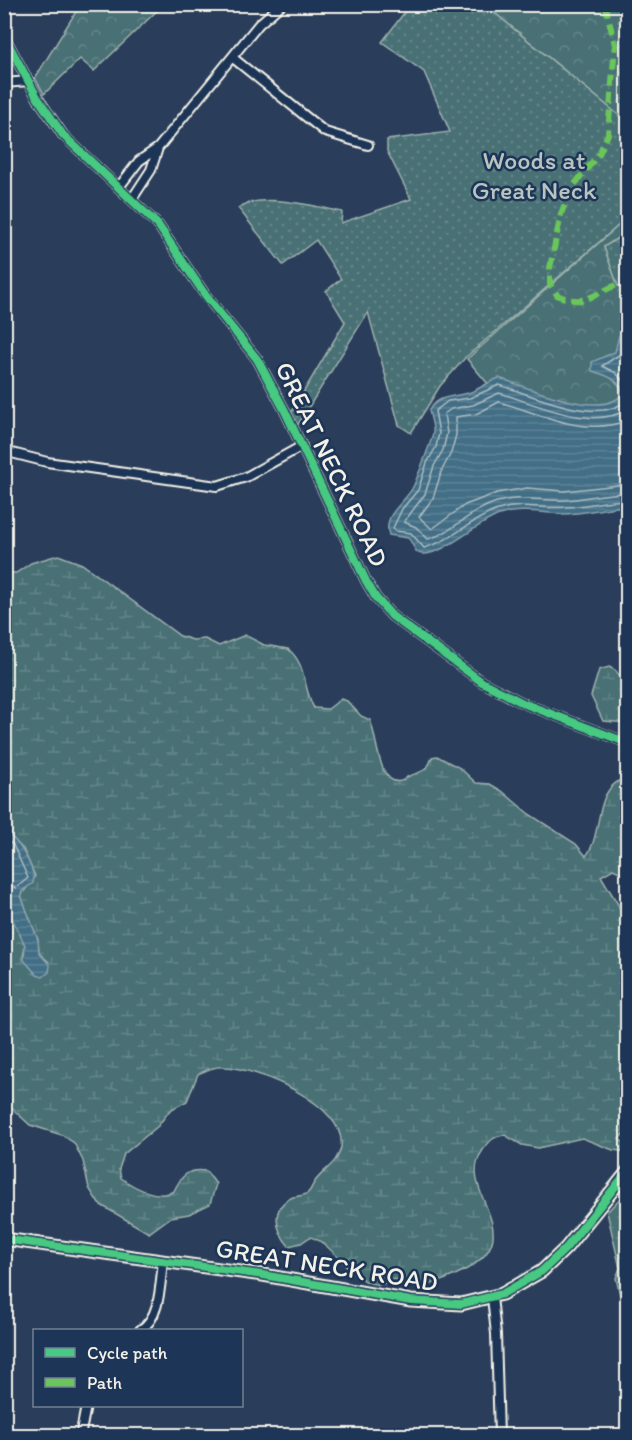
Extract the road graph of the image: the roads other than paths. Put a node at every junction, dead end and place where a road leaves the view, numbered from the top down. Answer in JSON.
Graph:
{"nodes":[{"id":1,"x":9,"y":4,"type":"edge"},
{"id":2,"x":282,"y":4,"type":"edge"},
{"id":3,"x":4,"y":12,"type":"edge"},
{"id":4,"x":4,"y":36,"type":"edge"},
{"id":5,"x":233,"y":58,"type":"junction"},
{"id":6,"x":29,"y":81,"type":"junction"},
{"id":7,"x":4,"y":83,"type":"edge"},
{"id":8,"x":368,"y":145,"type":"dead end"},
{"id":9,"x":158,"y":148,"type":"junction"},
{"id":10,"x":119,"y":187,"type":"junction"},
{"id":11,"x":132,"y":199,"type":"junction"},
{"id":12,"x":302,"y":446,"type":"junction"},
{"id":13,"x":4,"y":451,"type":"edge"},
{"id":14,"x":627,"y":743,"type":"edge"},
{"id":15,"x":627,"y":1171,"type":"edge"},
{"id":16,"x":4,"y":1239,"type":"edge"},
{"id":17,"x":163,"y":1261,"type":"junction"},
{"id":18,"x":492,"y":1297,"type":"junction"},
{"id":19,"x":142,"y":1329,"type":"edge"},
{"id":20,"x":86,"y":1407,"type":"edge"},
{"id":21,"x":81,"y":1432,"type":"dead end"},
{"id":22,"x":499,"y":1436,"type":"edge"}],
"edges":[{"from":1,"to":3,"type":"street"},
{"from":2,"to":5,"type":"street"},
{"from":4,"to":6,"type":"street","name":"GREAT NECK ROAD"},
{"from":5,"to":8,"type":"street"},
{"from":5,"to":9,"type":"street"},
{"from":6,"to":7,"type":"street"},
{"from":6,"to":10,"type":"street","name":"GREAT NECK ROAD"},
{"from":9,"to":10,"type":"street"},
{"from":9,"to":11,"type":"street"},
{"from":10,"to":11,"type":"street","name":"GREAT NECK ROAD"},
{"from":11,"to":12,"type":"street","name":"GREAT NECK ROAD"},
{"from":12,"to":13,"type":"street"},
{"from":12,"to":14,"type":"street","name":"GREAT NECK ROAD"},
{"from":15,"to":18,"type":"street","name":"GREAT NECK ROAD"},
{"from":16,"to":17,"type":"street","name":"GREAT NECK ROAD"},
{"from":17,"to":18,"type":"street","name":"GREAT NECK ROAD"},
{"from":17,"to":19,"type":"street"},
{"from":18,"to":22,"type":"street"},
{"from":20,"to":21,"type":"street"}]}
